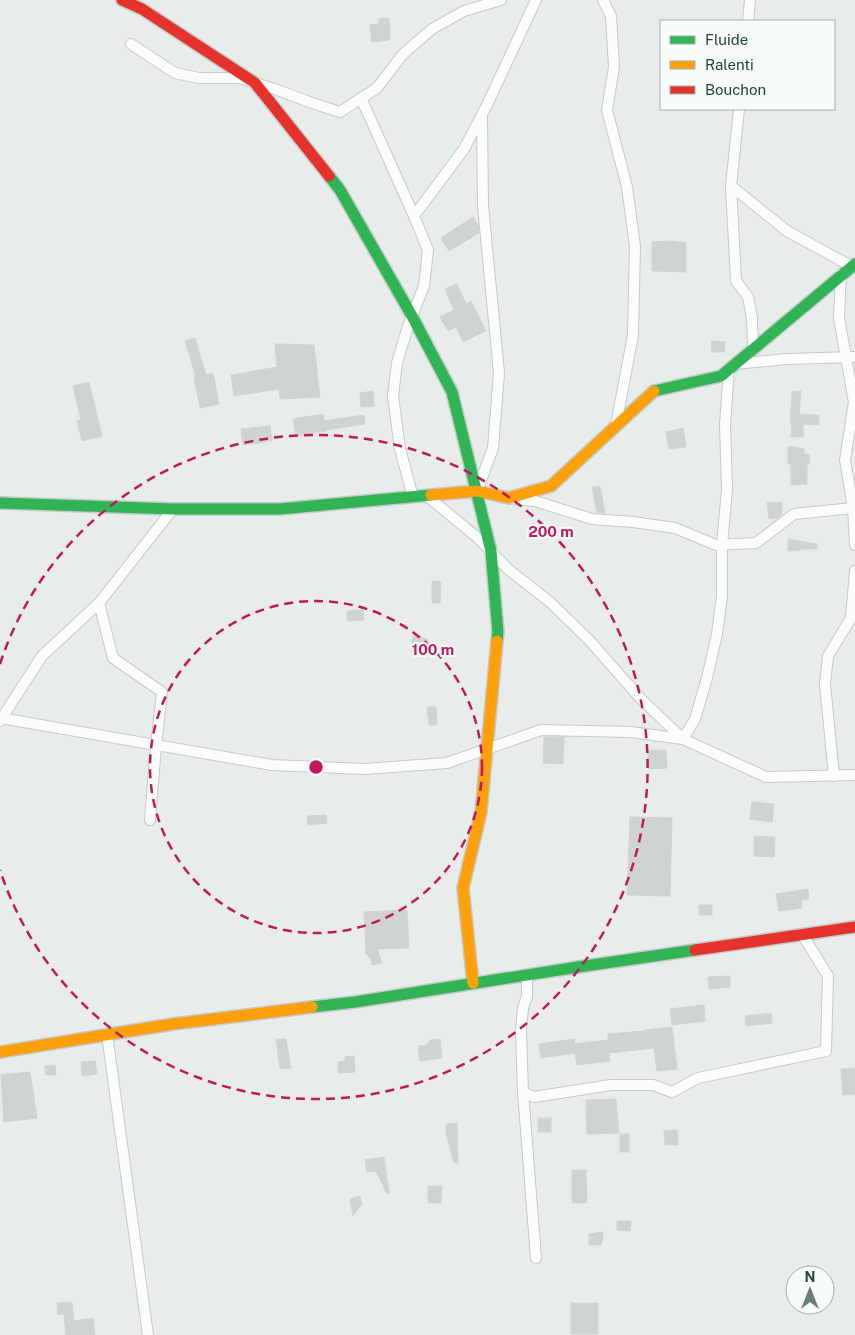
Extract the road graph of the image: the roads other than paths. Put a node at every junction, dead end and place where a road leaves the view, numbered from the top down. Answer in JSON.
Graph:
{"nodes":[{"id":1,"x":122,"y":0,"type":"edge"},
{"id":2,"x":501,"y":0,"type":"edge"},
{"id":3,"x":536,"y":0,"type":"edge"},
{"id":4,"x":603,"y":0,"type":"edge"},
{"id":5,"x":750,"y":0,"type":"edge"},
{"id":6,"x":748,"y":20,"type":"edge"},
{"id":7,"x":131,"y":44,"type":"dead end"},
{"id":8,"x":255,"y":82,"type":"junction"},
{"id":9,"x":361,"y":98,"type":"junction"},
{"id":10,"x":739,"y":110,"type":"edge"},
{"id":11,"x":482,"y":115,"type":"junction"},
{"id":12,"x":731,"y":186,"type":"junction"},
{"id":13,"x":414,"y":216,"type":"junction"},
{"id":14,"x":853,"y":265,"type":"edge"},
{"id":15,"x":841,"y":274,"type":"junction"},
{"id":16,"x":412,"y":316,"type":"junction"},
{"id":17,"x":753,"y":349,"type":"junction"},
{"id":18,"x":850,"y":357,"type":"edge"},
{"id":19,"x":732,"y":367,"type":"junction"},
{"id":20,"x":855,"y":402,"type":"edge"},
{"id":21,"x":616,"y":425,"type":"junction"},
{"id":22,"x":477,"y":491,"type":"junction"},
{"id":23,"x":427,"y":496,"type":"junction"},
{"id":24,"x":413,"y":497,"type":"junction"},
{"id":25,"x":509,"y":498,"type":"junction"},
{"id":26,"x":0,"y":503,"type":"edge"},
{"id":27,"x":854,"y":507,"type":"edge"},
{"id":28,"x":173,"y":509,"type":"junction"},
{"id":29,"x":855,"y":544,"type":"edge"},
{"id":30,"x":722,"y":545,"type":"junction"},
{"id":31,"x":491,"y":551,"type":"junction"},
{"id":32,"x":855,"y":571,"type":"edge"},
{"id":33,"x":99,"y":603,"type":"junction"},
{"id":34,"x":1,"y":719,"type":"edge"},
{"id":35,"x":683,"y":739,"type":"junction"},
{"id":36,"x":156,"y":746,"type":"junction"},
{"id":37,"x":488,"y":748,"type":"junction"},
{"id":38,"x":855,"y":775,"type":"edge"},
{"id":39,"x":834,"y":776,"type":"junction"},
{"id":40,"x":150,"y":820,"type":"dead end"},
{"id":41,"x":855,"y":927,"type":"edge"},
{"id":42,"x":802,"y":934,"type":"junction"},
{"id":43,"x":527,"y":976,"type":"junction"},
{"id":44,"x":473,"y":983,"type":"junction"},
{"id":45,"x":107,"y":1034,"type":"junction"},
{"id":46,"x":0,"y":1052,"type":"edge"},
{"id":47,"x":523,"y":1092,"type":"junction"},
{"id":48,"x":536,"y":1258,"type":"dead end"},
{"id":49,"x":148,"y":1335,"type":"edge"}],
"edges":[{"from":1,"to":8,"type":"street"},
{"from":2,"to":9,"type":"street"},
{"from":3,"to":11,"type":"street"},
{"from":4,"to":21,"type":"street"},
{"from":5,"to":6,"type":"street"},
{"from":7,"to":8,"type":"street"},
{"from":8,"to":9,"type":"street"},
{"from":8,"to":16,"type":"street"},
{"from":9,"to":13,"type":"street"},
{"from":10,"to":12,"type":"street"},
{"from":11,"to":13,"type":"street"},
{"from":11,"to":22,"type":"street"},
{"from":12,"to":14,"type":"street"},
{"from":12,"to":17,"type":"street"},
{"from":13,"to":16,"type":"street"},
{"from":14,"to":15,"type":"street"},
{"from":15,"to":17,"type":"street"},
{"from":15,"to":18,"type":"street"},
{"from":16,"to":22,"type":"street"},
{"from":16,"to":24,"type":"street"},
{"from":17,"to":19,"type":"street"},
{"from":18,"to":19,"type":"street"},
{"from":18,"to":20,"type":"street"},
{"from":19,"to":21,"type":"street"},
{"from":19,"to":30,"type":"street"},
{"from":20,"to":27,"type":"street"},
{"from":21,"to":25,"type":"street"},
{"from":22,"to":23,"type":"street"},
{"from":22,"to":25,"type":"street"},
{"from":22,"to":31,"type":"street"},
{"from":23,"to":24,"type":"street"},
{"from":23,"to":31,"type":"street"},
{"from":24,"to":28,"type":"street"},
{"from":25,"to":30,"type":"street"},
{"from":26,"to":28,"type":"street"},
{"from":27,"to":29,"type":"street"},
{"from":27,"to":30,"type":"street"},
{"from":28,"to":33,"type":"street"},
{"from":30,"to":35,"type":"street"},
{"from":31,"to":35,"type":"street"},
{"from":31,"to":37,"type":"street"},
{"from":32,"to":39,"type":"street"},
{"from":33,"to":34,"type":"street"},
{"from":33,"to":36,"type":"street"},
{"from":34,"to":36,"type":"street"},
{"from":35,"to":37,"type":"street"},
{"from":35,"to":39,"type":"street"},
{"from":36,"to":37,"type":"street"},
{"from":36,"to":40,"type":"street"},
{"from":37,"to":44,"type":"street"},
{"from":38,"to":39,"type":"street"},
{"from":41,"to":42,"type":"street"},
{"from":42,"to":43,"type":"street"},
{"from":42,"to":47,"type":"street"},
{"from":43,"to":44,"type":"street"},
{"from":43,"to":47,"type":"street"},
{"from":44,"to":45,"type":"street"},
{"from":45,"to":46,"type":"street"},
{"from":45,"to":49,"type":"street"},
{"from":47,"to":48,"type":"street"}]}
